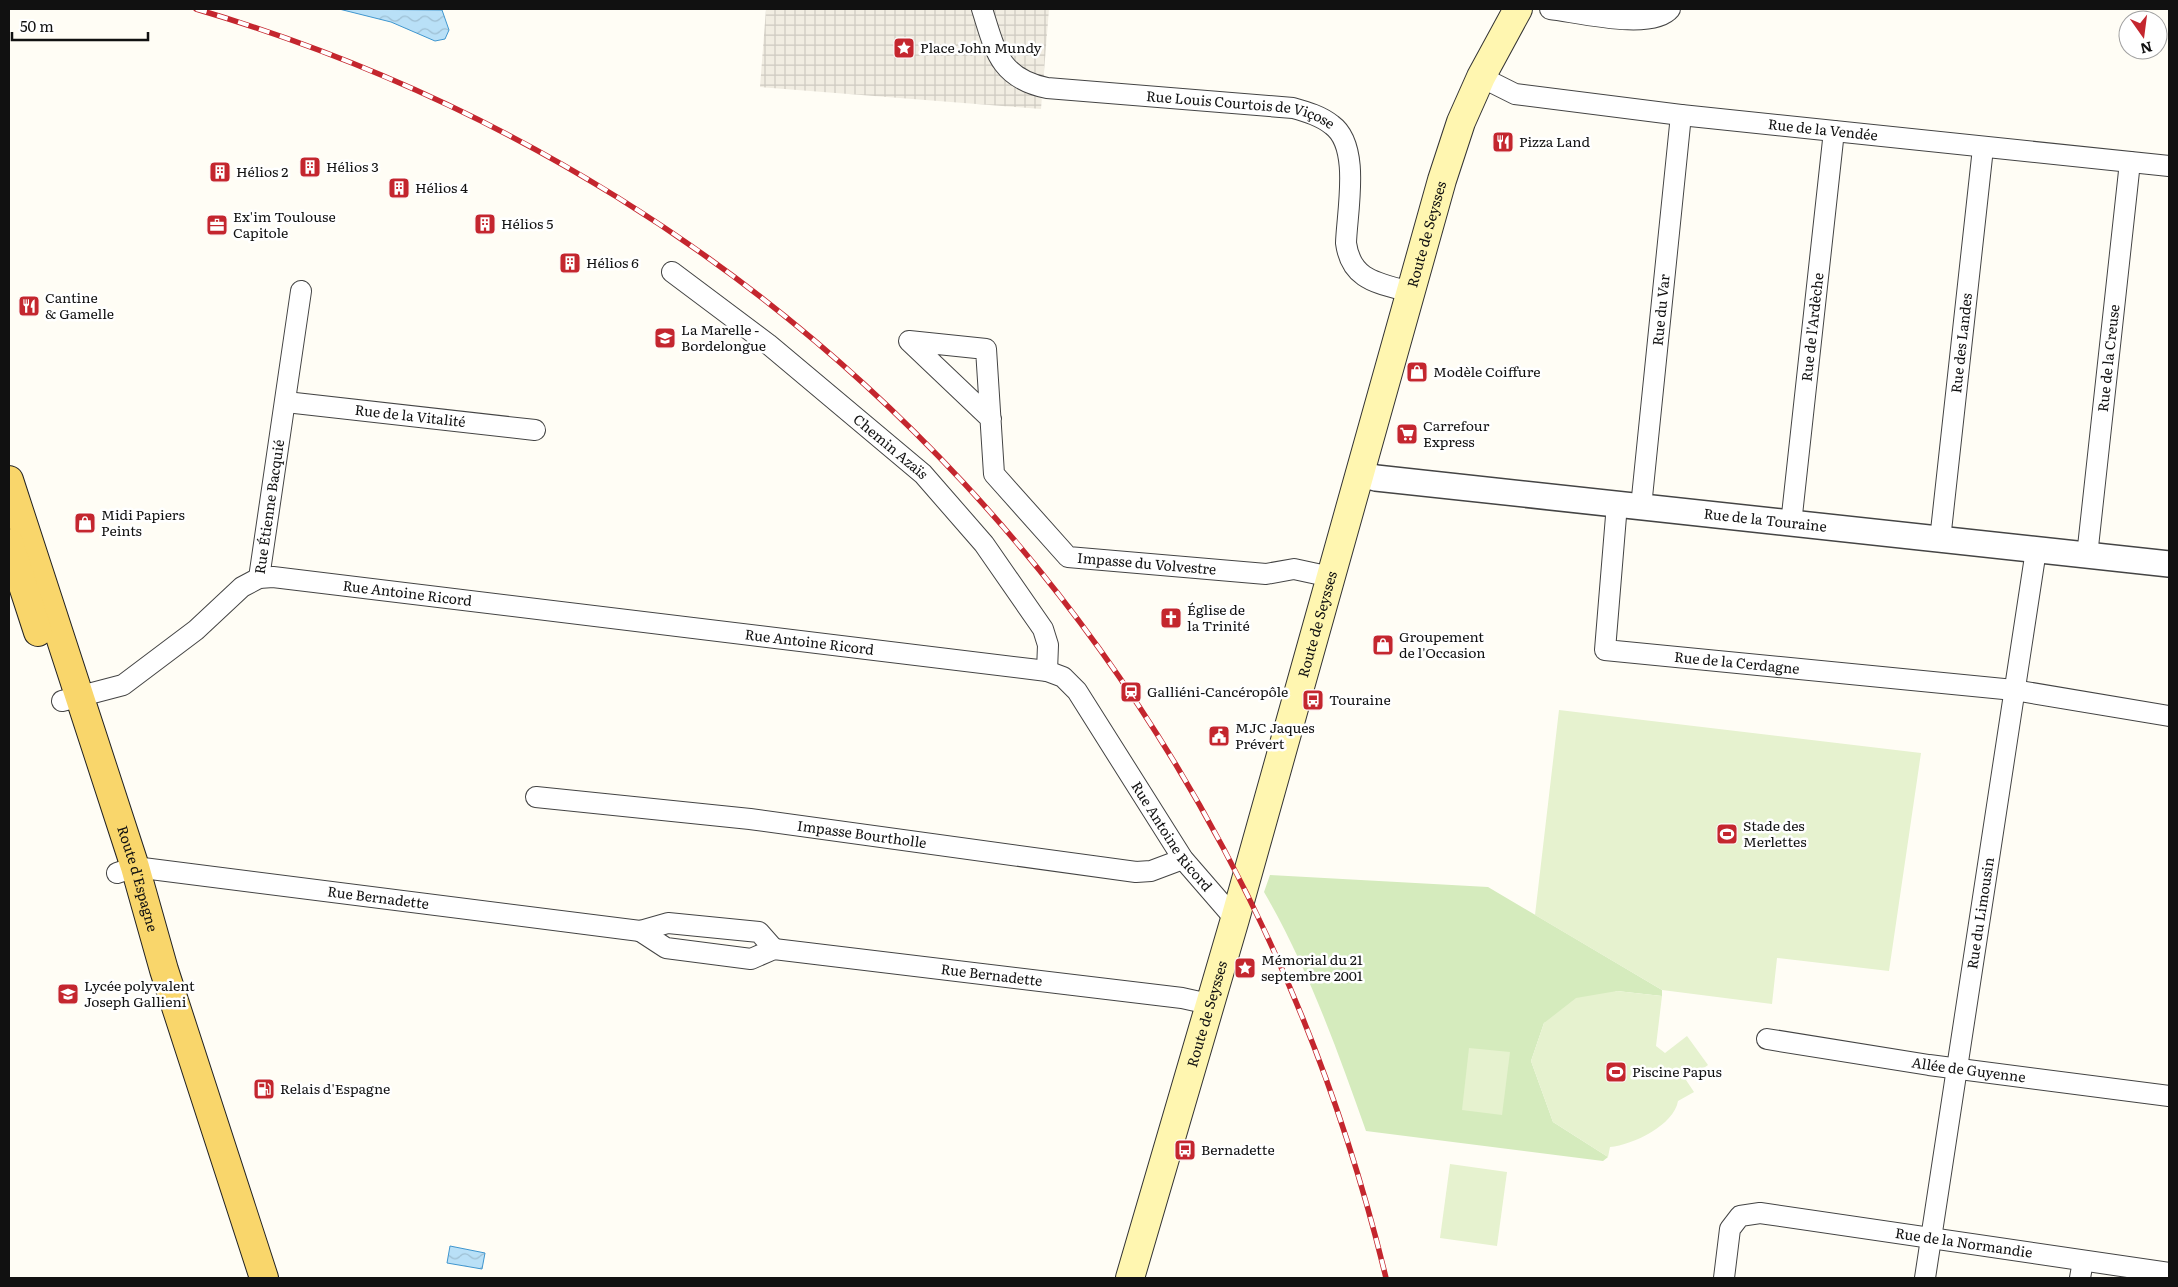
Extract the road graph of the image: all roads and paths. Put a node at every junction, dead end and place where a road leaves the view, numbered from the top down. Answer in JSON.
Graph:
{"nodes":[{"id":1,"x":982,"y":9,"type":"edge"},
{"id":2,"x":1518,"y":9,"type":"edge"},
{"id":3,"x":1550,"y":9,"type":"edge"},
{"id":4,"x":1670,"y":9,"type":"edge"},
{"id":5,"x":1480,"y":77,"type":"junction"},
{"id":6,"x":1681,"y":115,"type":"junction"},
{"id":7,"x":1834,"y":131,"type":"junction"},
{"id":8,"x":1983,"y":148,"type":"junction"},
{"id":9,"x":2130,"y":162,"type":"junction"},
{"id":10,"x":2169,"y":166,"type":"edge"},
{"id":11,"x":672,"y":272,"type":"dead end"},
{"id":12,"x":301,"y":291,"type":"dead end"},
{"id":13,"x":1410,"y":292,"type":"junction"},
{"id":14,"x":286,"y":402,"type":"junction"},
{"id":15,"x":991,"y":419,"type":"junction"},
{"id":16,"x":534,"y":430,"type":"dead end"},
{"id":17,"x":1360,"y":474,"type":"junction"},
{"id":18,"x":9,"y":480,"type":"edge"},
{"id":19,"x":1629,"y":506,"type":"junction"},
{"id":20,"x":1791,"y":524,"type":"junction"},
{"id":21,"x":1940,"y":540,"type":"junction"},
{"id":22,"x":9,"y":543,"type":"edge"},
{"id":23,"x":2036,"y":550,"type":"junction"},
{"id":24,"x":2087,"y":556,"type":"junction"},
{"id":25,"x":2169,"y":564,"type":"edge"},
{"id":26,"x":1331,"y":577,"type":"junction"},
{"id":27,"x":258,"y":578,"type":"junction"},
{"id":28,"x":1047,"y":671,"type":"junction"},
{"id":29,"x":2014,"y":690,"type":"junction"},
{"id":30,"x":70,"y":698,"type":"junction"},
{"id":31,"x":2169,"y":716,"type":"edge"},
{"id":32,"x":536,"y":797,"type":"dead end"},
{"id":33,"x":1183,"y":859,"type":"junction"},
{"id":34,"x":126,"y":870,"type":"junction"},
{"id":35,"x":1235,"y":920,"type":"junction"},
{"id":36,"x":640,"y":931,"type":"junction"},
{"id":37,"x":774,"y":949,"type":"junction"},
{"id":38,"x":1209,"y":1004,"type":"junction"},
{"id":39,"x":1767,"y":1039,"type":"dead end"},
{"id":40,"x":1958,"y":1069,"type":"junction"},
{"id":41,"x":2169,"y":1096,"type":"edge"},
{"id":42,"x":1932,"y":1238,"type":"junction"},
{"id":43,"x":2082,"y":1269,"type":"edge"},
{"id":44,"x":2169,"y":1273,"type":"edge"},
{"id":45,"x":245,"y":1278,"type":"edge"},
{"id":46,"x":264,"y":1278,"type":"edge"},
{"id":47,"x":1130,"y":1278,"type":"edge"},
{"id":48,"x":1724,"y":1278,"type":"edge"},
{"id":49,"x":1925,"y":1278,"type":"edge"}],
"edges":[{"from":1,"to":13,"type":"street","name":"Rue Louis Courtois de Viçose"},
{"from":2,"to":5,"type":"main road","name":"Route de Seysses"},
{"from":3,"to":4,"type":"street"},
{"from":5,"to":6,"type":"street","name":"Rue de la Vendée"},
{"from":5,"to":13,"type":"main road","name":"Route de Seysses"},
{"from":6,"to":7,"type":"street","name":"Rue de la Vendée"},
{"from":6,"to":19,"type":"street","name":"Rue du Var"},
{"from":7,"to":8,"type":"street","name":"Rue de la Vendée"},
{"from":7,"to":20,"type":"street","name":"Rue de l'Ardèche"},
{"from":8,"to":9,"type":"street","name":"Rue de la Vendée"},
{"from":8,"to":21,"type":"street","name":"Rue des Landes"},
{"from":9,"to":10,"type":"street","name":"Rue de la Vendée"},
{"from":9,"to":24,"type":"street","name":"Rue de la Creuse"},
{"from":11,"to":28,"type":"street","name":"Chemin Azaïs"},
{"from":12,"to":14,"type":"street","name":"Rue Étienne Bacquié"},
{"from":13,"to":17,"type":"main road","name":"Route de Seysses"},
{"from":14,"to":16,"type":"street","name":"Rue de la Vitalité"},
{"from":14,"to":27,"type":"street","name":"Rue Étienne Bacquié"},
{"from":15,"to":15,"type":"street","name":"Impasse du Volvestre"},
{"from":15,"to":26,"type":"street","name":"Impasse du Volvestre"},
{"from":17,"to":19,"type":"street","name":"Rue de la Touraine"},
{"from":17,"to":26,"type":"main road","name":"Route de Seysses"},
{"from":18,"to":30,"type":"main road","name":"Route d'Espagne"},
{"from":19,"to":20,"type":"street","name":"Rue de la Touraine"},
{"from":19,"to":29,"type":"street","name":"Rue de la Cerdagne"},
{"from":20,"to":21,"type":"street","name":"Rue de la Touraine"},
{"from":21,"to":23,"type":"street","name":"Rue de la Touraine"},
{"from":22,"to":30,"type":"main road","name":"Route d'Espagne"},
{"from":23,"to":24,"type":"street","name":"Rue de la Touraine"},
{"from":23,"to":29,"type":"street","name":"Rue du Limousin"},
{"from":24,"to":25,"type":"street","name":"Rue de la Touraine"},
{"from":26,"to":35,"type":"main road","name":"Route de Seysses"},
{"from":27,"to":28,"type":"street","name":"Rue Antoine Ricord"},
{"from":27,"to":30,"type":"street","name":"Rue Étienne Bacquié"},
{"from":28,"to":33,"type":"street","name":"Rue Antoine Ricord"},
{"from":29,"to":31,"type":"street"},
{"from":29,"to":40,"type":"street","name":"Rue du Limousin"},
{"from":30,"to":34,"type":"main road","name":"Route d'Espagne"},
{"from":32,"to":33,"type":"street","name":"Impasse Bourtholle"},
{"from":33,"to":35,"type":"street","name":"Rue Antoine Ricord"},
{"from":34,"to":36,"type":"street","name":"Rue Bernadette"},
{"from":34,"to":45,"type":"main road","name":"Route d'Espagne"},
{"from":34,"to":46,"type":"main road","name":"Route d'Espagne"},
{"from":35,"to":38,"type":"main road","name":"Route de Seysses"},
{"from":36,"to":37,"type":"street","name":"Rue Bernadette"},
{"from":36,"to":37,"type":"street","name":"Rue Bernadette"},
{"from":37,"to":38,"type":"street","name":"Rue Bernadette"},
{"from":38,"to":47,"type":"main road","name":"Route de Seysses"},
{"from":39,"to":40,"type":"street","name":"Allée de Guyenne"},
{"from":40,"to":41,"type":"street","name":"Allée de Guyenne"},
{"from":40,"to":42,"type":"street","name":"Rue du Limousin"},
{"from":42,"to":43,"type":"street","name":"Rue de la Normandie"},
{"from":42,"to":48,"type":"street","name":"Rue de la Normandie"},
{"from":42,"to":49,"type":"street","name":"Rue du Limousin"},
{"from":43,"to":44,"type":"street","name":"Rue de la Normandie"}]}
